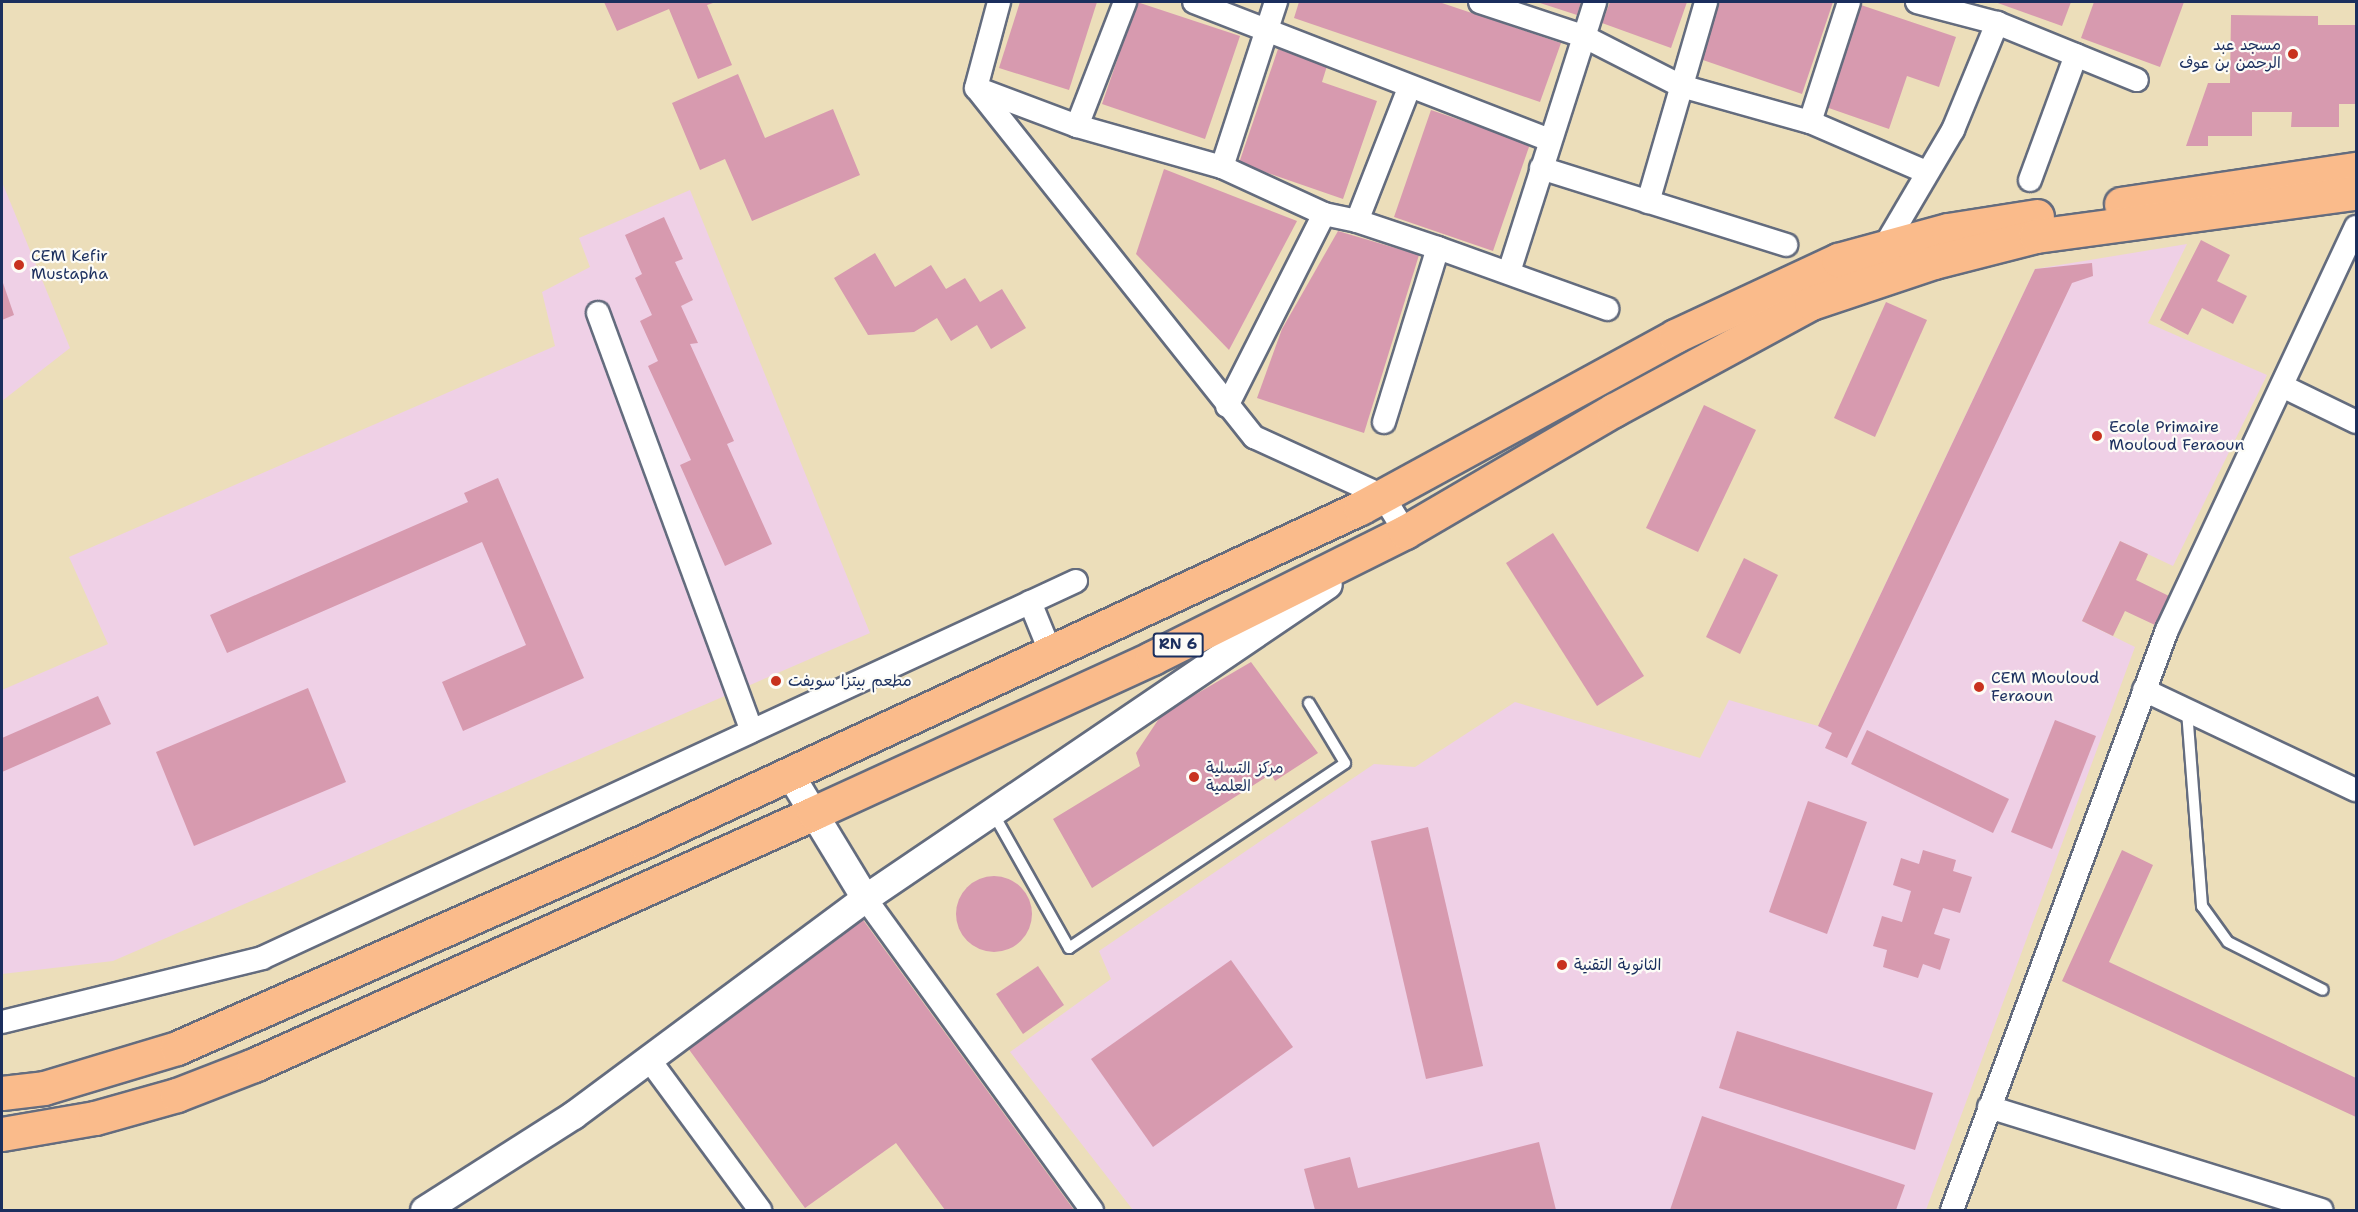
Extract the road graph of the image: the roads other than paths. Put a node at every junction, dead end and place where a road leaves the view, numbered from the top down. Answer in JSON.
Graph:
{"nodes":[{"id":1,"x":999,"y":2,"type":"edge"},
{"id":2,"x":1125,"y":2,"type":"edge"},
{"id":3,"x":1194,"y":2,"type":"edge"},
{"id":4,"x":1276,"y":2,"type":"edge"},
{"id":5,"x":1480,"y":2,"type":"edge"},
{"id":6,"x":1595,"y":2,"type":"edge"},
{"id":7,"x":1706,"y":2,"type":"edge"},
{"id":8,"x":1849,"y":2,"type":"edge"},
{"id":9,"x":1917,"y":2,"type":"edge"},
{"id":10,"x":1997,"y":23,"type":"junction"},
{"id":11,"x":1267,"y":27,"type":"junction"},
{"id":12,"x":1583,"y":36,"type":"junction"},
{"id":13,"x":2076,"y":55,"type":"junction"},
{"id":14,"x":2137,"y":80,"type":"dead end"},
{"id":15,"x":1681,"y":86,"type":"junction"},
{"id":16,"x":976,"y":88,"type":"junction"},
{"id":17,"x":1409,"y":88,"type":"junction"},
{"id":18,"x":1810,"y":122,"type":"junction"},
{"id":19,"x":1077,"y":126,"type":"junction"},
{"id":20,"x":1550,"y":140,"type":"junction"},
{"id":21,"x":1222,"y":167,"type":"junction"},
{"id":22,"x":1542,"y":168,"type":"junction"},
{"id":23,"x":2356,"y":169,"type":"edge"},
{"id":24,"x":1926,"y":172,"type":"junction"},
{"id":25,"x":2030,"y":180,"type":"dead end"},
{"id":26,"x":2356,"y":193,"type":"edge"},
{"id":27,"x":1647,"y":202,"type":"junction"},
{"id":28,"x":1324,"y":214,"type":"junction"},
{"id":29,"x":1357,"y":221,"type":"junction"},
{"id":30,"x":2356,"y":227,"type":"edge"},
{"id":31,"x":1786,"y":245,"type":"dead end"},
{"id":32,"x":1884,"y":247,"type":"junction"},
{"id":33,"x":1438,"y":248,"type":"junction"},
{"id":34,"x":1509,"y":272,"type":"junction"},
{"id":35,"x":1607,"y":309,"type":"dead end"},
{"id":36,"x":598,"y":313,"type":"dead end"},
{"id":37,"x":2283,"y":386,"type":"junction"},
{"id":38,"x":1227,"y":406,"type":"junction"},
{"id":39,"x":1384,"y":422,"type":"dead end"},
{"id":40,"x":2356,"y":422,"type":"edge"},
{"id":41,"x":1383,"y":496,"type":"junction"},
{"id":42,"x":1405,"y":532,"type":"junction"},
{"id":43,"x":1076,"y":581,"type":"dead end"},
{"id":44,"x":1030,"y":602,"type":"junction"},
{"id":45,"x":1050,"y":651,"type":"junction"},
{"id":46,"x":2144,"y":690,"type":"junction"},
{"id":47,"x":1310,"y":703,"type":"dead end"},
{"id":48,"x":2187,"y":710,"type":"junction"},
{"id":49,"x":752,"y":731,"type":"junction"},
{"id":50,"x":789,"y":773,"type":"junction"},
{"id":51,"x":2356,"y":790,"type":"edge"},
{"id":52,"x":992,"y":810,"type":"junction"},
{"id":53,"x":814,"y":813,"type":"junction"},
{"id":54,"x":865,"y":898,"type":"junction"},
{"id":55,"x":2323,"y":990,"type":"dead end"},
{"id":56,"x":2,"y":1022,"type":"edge"},
{"id":57,"x":648,"y":1058,"type":"junction"},
{"id":58,"x":2,"y":1092,"type":"edge"},
{"id":59,"x":1989,"y":1107,"type":"junction"},
{"id":60,"x":2,"y":1134,"type":"edge"},
{"id":61,"x":424,"y":1210,"type":"edge"},
{"id":62,"x":760,"y":1210,"type":"edge"},
{"id":63,"x":1092,"y":1210,"type":"edge"},
{"id":64,"x":1952,"y":1210,"type":"edge"},
{"id":65,"x":2321,"y":1210,"type":"edge"}],
"edges":[{"from":1,"to":16,"type":"street"},
{"from":2,"to":19,"type":"street"},
{"from":3,"to":11,"type":"street"},
{"from":4,"to":11,"type":"street"},
{"from":5,"to":12,"type":"street"},
{"from":6,"to":12,"type":"street"},
{"from":7,"to":15,"type":"street"},
{"from":8,"to":18,"type":"street"},
{"from":9,"to":10,"type":"street"},
{"from":10,"to":13,"type":"street"},
{"from":10,"to":24,"type":"street"},
{"from":11,"to":17,"type":"street"},
{"from":11,"to":21,"type":"street"},
{"from":12,"to":15,"type":"street"},
{"from":12,"to":20,"type":"street"},
{"from":13,"to":14,"type":"street"},
{"from":13,"to":25,"type":"street"},
{"from":15,"to":18,"type":"street"},
{"from":15,"to":27,"type":"street"},
{"from":16,"to":19,"type":"street"},
{"from":16,"to":38,"type":"street"},
{"from":17,"to":20,"type":"street"},
{"from":17,"to":29,"type":"street"},
{"from":18,"to":24,"type":"street"},
{"from":19,"to":21,"type":"street"},
{"from":20,"to":22,"type":"street"},
{"from":21,"to":28,"type":"street"},
{"from":22,"to":27,"type":"street"},
{"from":22,"to":34,"type":"street"},
{"from":23,"to":32,"type":"main road"},
{"from":24,"to":32,"type":"street"},
{"from":26,"to":42,"type":"main road","number":"RN 6"},
{"from":27,"to":31,"type":"street"},
{"from":28,"to":29,"type":"street"},
{"from":28,"to":38,"type":"street"},
{"from":29,"to":33,"type":"street"},
{"from":30,"to":37,"type":"street"},
{"from":32,"to":41,"type":"main road"},
{"from":33,"to":34,"type":"street"},
{"from":33,"to":39,"type":"street"},
{"from":34,"to":35,"type":"street"},
{"from":36,"to":49,"type":"street"},
{"from":37,"to":40,"type":"street"},
{"from":37,"to":46,"type":"street"},
{"from":38,"to":41,"type":"street"},
{"from":41,"to":42,"type":"street"},
{"from":41,"to":45,"type":"main road"},
{"from":42,"to":52,"type":"street"},
{"from":42,"to":53,"type":"main road","number":"RN 6"},
{"from":43,"to":44,"type":"street"},
{"from":44,"to":45,"type":"street"},
{"from":44,"to":49,"type":"street"},
{"from":45,"to":50,"type":"main road"},
{"from":46,"to":48,"type":"street"},
{"from":46,"to":59,"type":"street"},
{"from":47,"to":52,"type":"lane"},
{"from":48,"to":51,"type":"street"},
{"from":48,"to":55,"type":"lane"},
{"from":49,"to":56,"type":"street"},
{"from":50,"to":53,"type":"street"},
{"from":50,"to":58,"type":"main road"},
{"from":52,"to":54,"type":"street"},
{"from":53,"to":54,"type":"street"},
{"from":53,"to":60,"type":"main road","number":"RN 6"},
{"from":54,"to":57,"type":"street"},
{"from":54,"to":63,"type":"street"},
{"from":57,"to":61,"type":"street"},
{"from":57,"to":62,"type":"street"},
{"from":59,"to":64,"type":"street"},
{"from":59,"to":65,"type":"street"}]}
